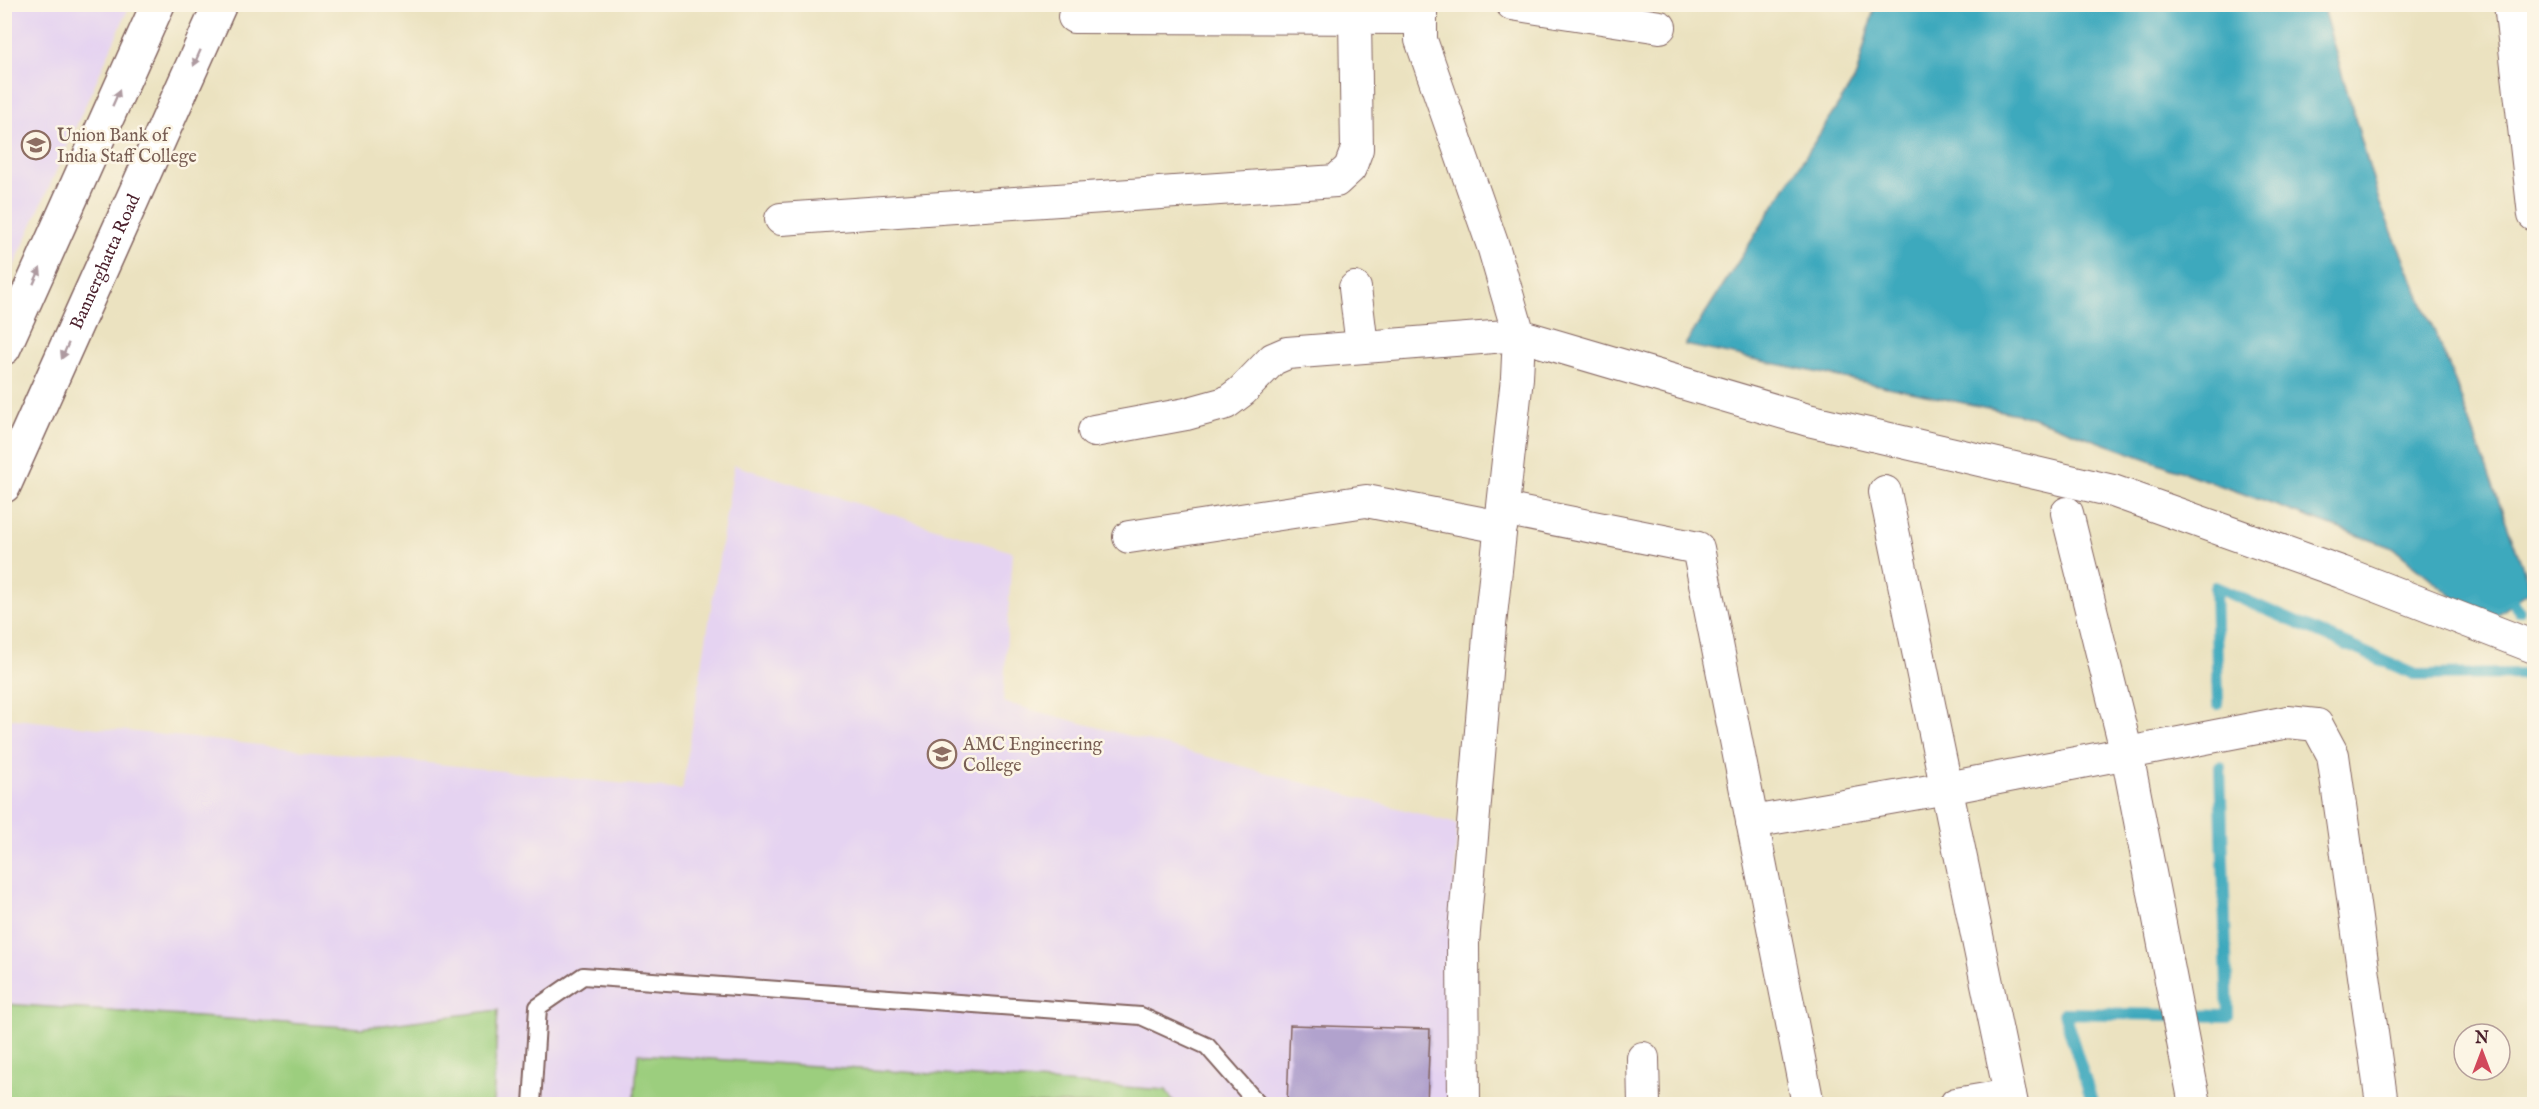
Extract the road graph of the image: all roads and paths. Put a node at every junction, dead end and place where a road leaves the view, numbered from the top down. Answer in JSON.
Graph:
{"nodes":[{"id":1,"x":158,"y":4,"type":"edge"},
{"id":2,"x":220,"y":4,"type":"edge"},
{"id":3,"x":1512,"y":4,"type":"edge"},
{"id":4,"x":2510,"y":4,"type":"edge"},
{"id":5,"x":1421,"y":11,"type":"edge"},
{"id":6,"x":1074,"y":17,"type":"dead end"},
{"id":7,"x":1355,"y":18,"type":"junction"},
{"id":8,"x":1660,"y":27,"type":"dead end"},
{"id":9,"x":2535,"y":215,"type":"edge"},
{"id":10,"x":781,"y":219,"type":"dead end"},
{"id":11,"x":1355,"y":288,"type":"dead end"},
{"id":12,"x":1519,"y":334,"type":"junction"},
{"id":13,"x":1362,"y":346,"type":"junction"},
{"id":14,"x":4,"y":348,"type":"edge"},
{"id":15,"x":1094,"y":431,"type":"dead end"},
{"id":16,"x":4,"y":486,"type":"edge"},
{"id":17,"x":1885,"y":492,"type":"dead end"},
{"id":18,"x":2067,"y":513,"type":"dead end"},
{"id":19,"x":1502,"y":518,"type":"junction"},
{"id":20,"x":1129,"y":537,"type":"dead end"},
{"id":21,"x":2535,"y":647,"type":"edge"},
{"id":22,"x":2127,"y":754,"type":"junction"},
{"id":23,"x":1947,"y":788,"type":"junction"},
{"id":24,"x":1752,"y":822,"type":"junction"},
{"id":25,"x":1643,"y":1058,"type":"dead end"},
{"id":26,"x":2011,"y":1100,"type":"edge"},
{"id":27,"x":532,"y":1104,"type":"edge"},
{"id":28,"x":1258,"y":1104,"type":"edge"},
{"id":29,"x":1464,"y":1104,"type":"edge"},
{"id":30,"x":1644,"y":1104,"type":"edge"},
{"id":31,"x":1808,"y":1104,"type":"edge"},
{"id":32,"x":1956,"y":1104,"type":"edge"},
{"id":33,"x":2195,"y":1104,"type":"edge"},
{"id":34,"x":2382,"y":1104,"type":"edge"}],
"edges":[{"from":14,"to":1,"type":"main road","one_way":true},
{"from":2,"to":16,"type":"main road","name":"Bannerghatta Road","one_way":true},
{"from":3,"to":8,"type":"street"},
{"from":4,"to":9,"type":"street"},
{"from":5,"to":7,"type":"street"},
{"from":5,"to":12,"type":"street"},
{"from":6,"to":7,"type":"street"},
{"from":7,"to":10,"type":"street"},
{"from":11,"to":13,"type":"street"},
{"from":12,"to":13,"type":"street"},
{"from":12,"to":19,"type":"street"},
{"from":12,"to":21,"type":"street"},
{"from":13,"to":15,"type":"street"},
{"from":17,"to":23,"type":"street"},
{"from":18,"to":22,"type":"street"},
{"from":19,"to":20,"type":"street"},
{"from":19,"to":24,"type":"street"},
{"from":19,"to":29,"type":"street"},
{"from":22,"to":23,"type":"street"},
{"from":22,"to":33,"type":"street"},
{"from":22,"to":34,"type":"street"},
{"from":23,"to":24,"type":"street"},
{"from":23,"to":26,"type":"street"},
{"from":24,"to":31,"type":"street"},
{"from":25,"to":30,"type":"street"},
{"from":26,"to":32,"type":"street"},
{"from":27,"to":28,"type":"lane"}]}
